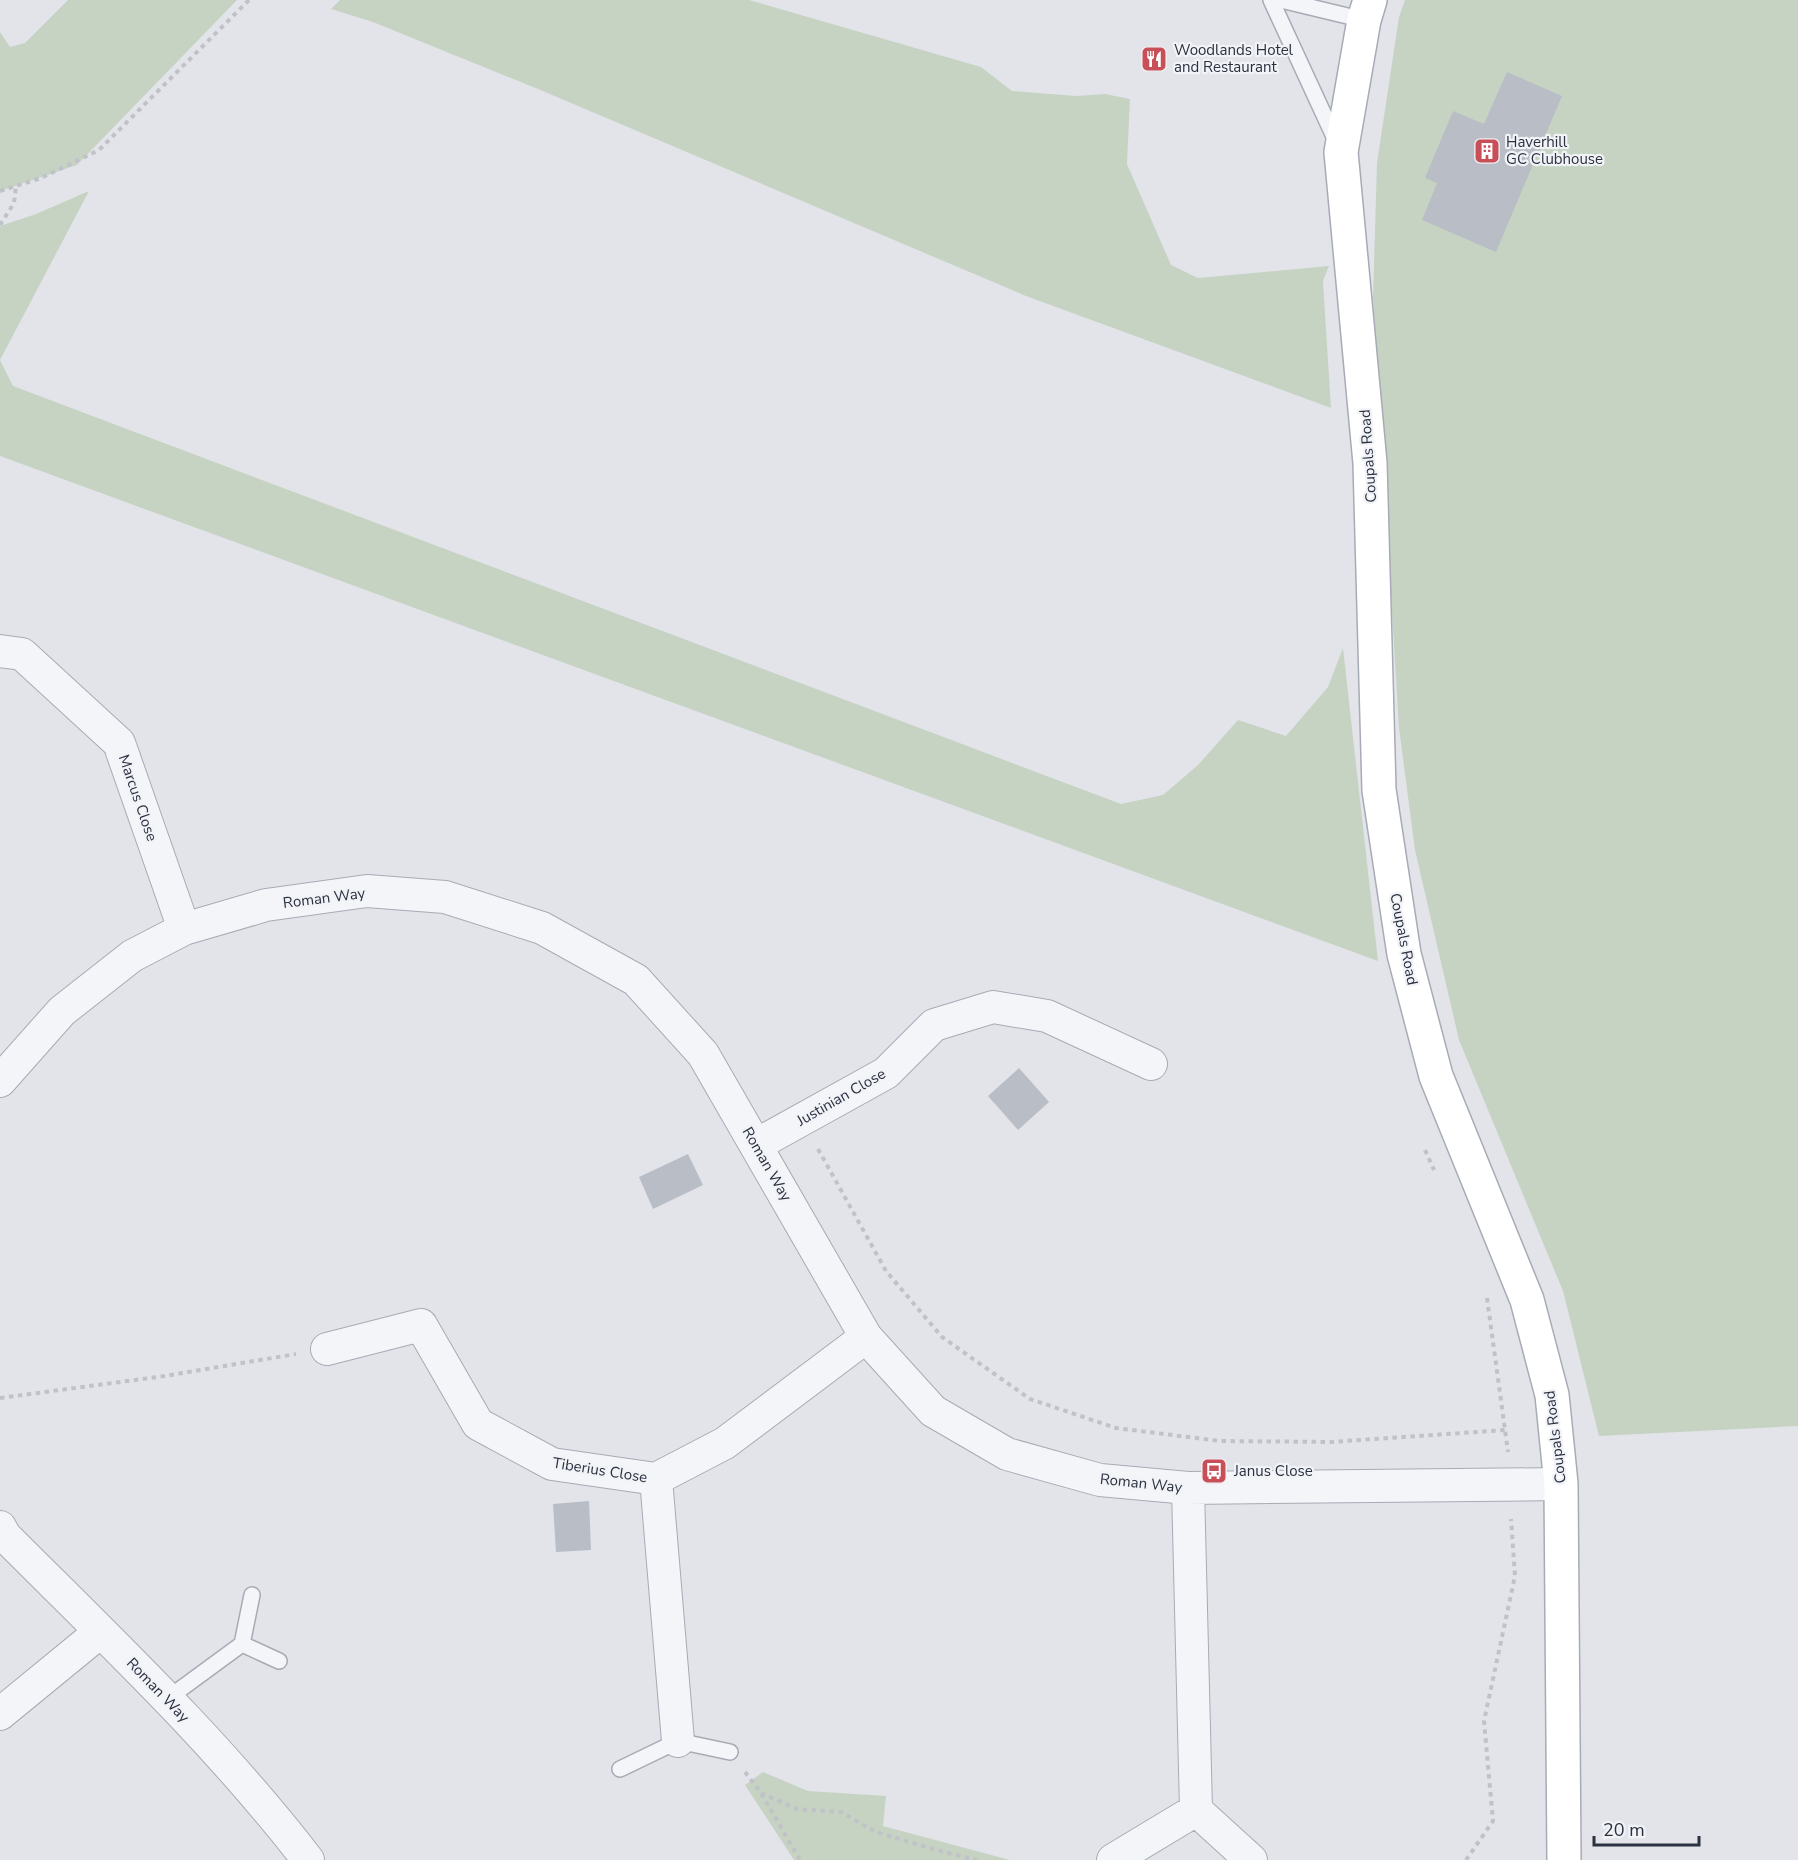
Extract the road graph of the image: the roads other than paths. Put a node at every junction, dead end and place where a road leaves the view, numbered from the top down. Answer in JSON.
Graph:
{"nodes":[{"id":1,"x":1271,"y":0,"type":"edge"},
{"id":2,"x":1281,"y":0,"type":"edge"},
{"id":3,"x":1367,"y":10,"type":"edge"},
{"id":4,"x":1341,"y":152,"type":"junction"},
{"id":5,"x":0,"y":651,"type":"edge"},
{"id":6,"x":184,"y":930,"type":"junction"},
{"id":7,"x":1151,"y":1064,"type":"dead end"},
{"id":8,"x":0,"y":1081,"type":"edge"},
{"id":9,"x":756,"y":1145,"type":"junction"},
{"id":10,"x":866,"y":1337,"type":"junction"},
{"id":11,"x":327,"y":1349,"type":"road end"},
{"id":12,"x":656,"y":1479,"type":"junction"},
{"id":13,"x":1561,"y":1484,"type":"junction"},
{"id":14,"x":1188,"y":1488,"type":"junction"},
{"id":15,"x":0,"y":1527,"type":"edge"},
{"id":16,"x":252,"y":1595,"type":"dead end"},
{"id":17,"x":100,"y":1632,"type":"junction"},
{"id":18,"x":242,"y":1644,"type":"junction"},
{"id":19,"x":279,"y":1661,"type":"dead end"},
{"id":20,"x":167,"y":1699,"type":"junction"},
{"id":21,"x":0,"y":1714,"type":"edge"},
{"id":22,"x":678,"y":1741,"type":"junction"},
{"id":23,"x":730,"y":1752,"type":"road end"},
{"id":24,"x":620,"y":1769,"type":"dead end"},
{"id":25,"x":1196,"y":1810,"type":"junction"},
{"id":26,"x":308,"y":1860,"type":"edge"},
{"id":27,"x":1113,"y":1860,"type":"edge"},
{"id":28,"x":1251,"y":1860,"type":"edge"},
{"id":29,"x":1563,"y":1860,"type":"edge"}],
"edges":[{"from":1,"to":4,"type":"lane"},
{"from":2,"to":3,"type":"lane"},
{"from":3,"to":4,"type":"street","name":"Coupals Road"},
{"from":4,"to":13,"type":"street","name":"Coupals Road"},
{"from":5,"to":6,"type":"street","name":"Marcus Close"},
{"from":6,"to":8,"type":"street","name":"Roman Way"},
{"from":6,"to":9,"type":"street","name":"Roman Way"},
{"from":7,"to":9,"type":"street","name":"Justinian Close"},
{"from":9,"to":10,"type":"street","name":"Roman Way"},
{"from":10,"to":12,"type":"street","name":"Tiberius Close"},
{"from":10,"to":14,"type":"street","name":"Roman Way"},
{"from":11,"to":12,"type":"street","name":"Tiberius Close"},
{"from":12,"to":22,"type":"street","name":"Tiberius Close"},
{"from":13,"to":14,"type":"street","name":"Roman Way"},
{"from":13,"to":29,"type":"street","name":"Coupals Road"},
{"from":14,"to":25,"type":"street"},
{"from":15,"to":17,"type":"street","name":"Roman Way"},
{"from":16,"to":18,"type":"lane"},
{"from":17,"to":20,"type":"street","name":"Roman Way"},
{"from":17,"to":21,"type":"street"},
{"from":18,"to":19,"type":"lane"},
{"from":18,"to":20,"type":"lane"},
{"from":20,"to":26,"type":"street","name":"Roman Way"},
{"from":22,"to":23,"type":"lane"},
{"from":22,"to":24,"type":"lane"},
{"from":25,"to":27,"type":"street"},
{"from":25,"to":28,"type":"street"}]}
